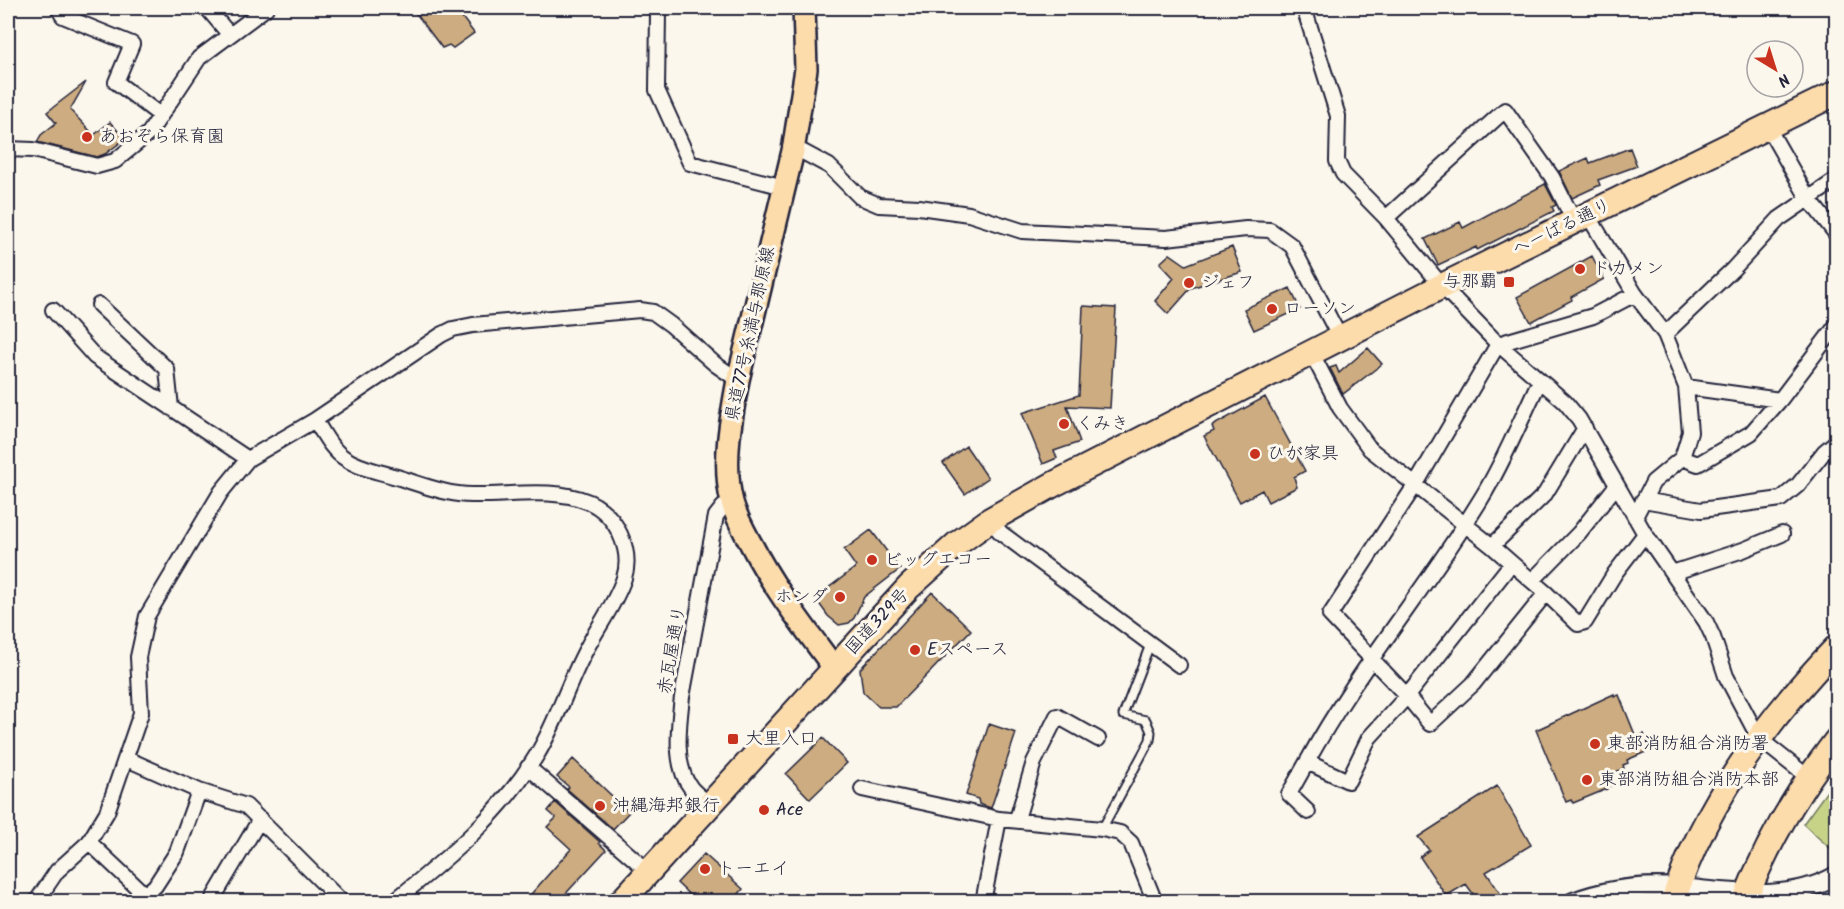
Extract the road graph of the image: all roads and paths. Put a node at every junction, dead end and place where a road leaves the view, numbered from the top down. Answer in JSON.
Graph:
{"nodes":[{"id":1,"x":58,"y":8,"type":"edge"},
{"id":2,"x":207,"y":8,"type":"edge"},
{"id":3,"x":266,"y":8,"type":"edge"},
{"id":4,"x":804,"y":8,"type":"edge"},
{"id":5,"x":1304,"y":8,"type":"edge"},
{"id":6,"x":658,"y":13,"type":"dead end"},
{"id":7,"x":229,"y":34,"type":"junction"},
{"id":8,"x":1836,"y":93,"type":"edge"},
{"id":9,"x":160,"y":115,"type":"junction"},
{"id":10,"x":1767,"y":126,"type":"junction"},
{"id":11,"x":8,"y":148,"type":"edge"},
{"id":12,"x":793,"y":151,"type":"junction"},
{"id":13,"x":1836,"y":180,"type":"edge"},
{"id":14,"x":784,"y":188,"type":"junction"},
{"id":15,"x":1808,"y":198,"type":"junction"},
{"id":16,"x":1386,"y":218,"type":"junction"},
{"id":17,"x":1581,"y":218,"type":"junction"},
{"id":18,"x":1836,"y":234,"type":"edge"},
{"id":19,"x":1442,"y":286,"type":"junction"},
{"id":20,"x":1635,"y":294,"type":"junction"},
{"id":21,"x":99,"y":305,"type":"dead end"},
{"id":22,"x":53,"y":310,"type":"dead end"},
{"id":23,"x":1836,"y":326,"type":"edge"},
{"id":24,"x":1665,"y":334,"type":"junction"},
{"id":25,"x":1340,"y":338,"type":"junction"},
{"id":26,"x":1498,"y":344,"type":"junction"},
{"id":27,"x":1311,"y":352,"type":"junction"},
{"id":28,"x":1288,"y":364,"type":"joint"},
{"id":29,"x":738,"y":380,"type":"junction"},
{"id":30,"x":1540,"y":380,"type":"junction"},
{"id":31,"x":1686,"y":387,"type":"junction"},
{"id":32,"x":1780,"y":400,"type":"junction"},
{"id":33,"x":171,"y":408,"type":"junction"},
{"id":34,"x":315,"y":420,"type":"junction"},
{"id":35,"x":1585,"y":428,"type":"junction"},
{"id":36,"x":1836,"y":442,"type":"edge"},
{"id":37,"x":1682,"y":458,"type":"junction"},
{"id":38,"x":248,"y":459,"type":"junction"},
{"id":39,"x":1416,"y":484,"type":"junction"},
{"id":40,"x":1616,"y":486,"type":"junction"},
{"id":41,"x":1643,"y":500,"type":"junction"},
{"id":42,"x":732,"y":501,"type":"junction"},
{"id":43,"x":1635,"y":517,"type":"junction"},
{"id":44,"x":990,"y":520,"type":"junction"},
{"id":45,"x":1464,"y":524,"type":"junction"},
{"id":46,"x":1645,"y":534,"type":"junction"},
{"id":47,"x":1782,"y":534,"type":"dead end"},
{"id":48,"x":1492,"y":546,"type":"junction"},
{"id":49,"x":1511,"y":564,"type":"junction"},
{"id":50,"x":1672,"y":573,"type":"junction"},
{"id":51,"x":1532,"y":581,"type":"junction"},
{"id":52,"x":1546,"y":593,"type":"junction"},
{"id":53,"x":1151,"y":642,"type":"junction"},
{"id":54,"x":1836,"y":648,"type":"edge"},
{"id":55,"x":1372,"y":660,"type":"junction"},
{"id":56,"x":1179,"y":665,"type":"dead end"},
{"id":57,"x":835,"y":669,"type":"junction"},
{"id":58,"x":1407,"y":696,"type":"junction"},
{"id":59,"x":1761,"y":738,"type":"junction"},
{"id":60,"x":1098,"y":739,"type":"dead end"},
{"id":61,"x":1836,"y":741,"type":"edge"},
{"id":62,"x":127,"y":759,"type":"junction"},
{"id":63,"x":1307,"y":762,"type":"junction"},
{"id":64,"x":528,"y":767,"type":"junction"},
{"id":65,"x":1809,"y":778,"type":"junction"},
{"id":66,"x":862,"y":789,"type":"dead end"},
{"id":67,"x":200,"y":790,"type":"junction"},
{"id":68,"x":709,"y":804,"type":"junction"},
{"id":69,"x":1308,"y":812,"type":"dead end"},
{"id":70,"x":260,"y":819,"type":"junction"},
{"id":71,"x":999,"y":819,"type":"junction"},
{"id":72,"x":1017,"y":819,"type":"junction"},
{"id":73,"x":1102,"y":829,"type":"junction"},
{"id":74,"x":88,"y":842,"type":"junction"},
{"id":75,"x":648,"y":871,"type":"junction"},
{"id":76,"x":1836,"y":876,"type":"edge"},
{"id":77,"x":1675,"y":895,"type":"edge"},
{"id":78,"x":140,"y":898,"type":"edge"},
{"id":79,"x":1746,"y":898,"type":"edge"},
{"id":80,"x":36,"y":902,"type":"edge"},
{"id":81,"x":212,"y":902,"type":"edge"},
{"id":82,"x":342,"y":902,"type":"edge"},
{"id":83,"x":393,"y":902,"type":"edge"},
{"id":84,"x":621,"y":902,"type":"edge"},
{"id":85,"x":983,"y":902,"type":"edge"},
{"id":86,"x":1155,"y":902,"type":"edge"},
{"id":87,"x":1573,"y":902,"type":"edge"}],
"edges":[{"from":1,"to":9,"type":"street"},
{"from":2,"to":7,"type":"street"},
{"from":3,"to":7,"type":"street"},
{"from":4,"to":12,"type":"main road","name":"県道77号糸満与那原線"},
{"from":5,"to":16,"type":"street"},
{"from":6,"to":14,"type":"street"},
{"from":7,"to":9,"type":"street"},
{"from":8,"to":10,"type":"highway","name":"へーばる通り"},
{"from":9,"to":11,"type":"street"},
{"from":10,"to":15,"type":"street"},
{"from":10,"to":17,"type":"highway","name":"へーばる通り"},
{"from":12,"to":14,"type":"main road","name":"県道77号糸満与那原線"},
{"from":12,"to":25,"type":"street"},
{"from":13,"to":15,"type":"street"},
{"from":14,"to":29,"type":"main road","name":"県道77号糸満与那原線"},
{"from":15,"to":18,"type":"street"},
{"from":15,"to":24,"type":"street"},
{"from":16,"to":17,"type":"street"},
{"from":16,"to":19,"type":"street"},
{"from":17,"to":19,"type":"highway","name":"へーばる通り"},
{"from":17,"to":20,"type":"street"},
{"from":19,"to":25,"type":"highway","name":"へーばる通り"},
{"from":19,"to":26,"type":"street"},
{"from":20,"to":24,"type":"street"},
{"from":20,"to":26,"type":"street"},
{"from":21,"to":33,"type":"street"},
{"from":22,"to":33,"type":"street"},
{"from":23,"to":32,"type":"street"},
{"from":24,"to":31,"type":"street"},
{"from":25,"to":27,"type":"highway","name":"へーばる通り"},
{"from":26,"to":30,"type":"street"},
{"from":26,"to":39,"type":"street"},
{"from":27,"to":28,"type":"highway","name":"へーばる通り"},
{"from":27,"to":39,"type":"street"},
{"from":28,"to":44,"type":"highway","name":"国道329号"},
{"from":29,"to":34,"type":"street"},
{"from":29,"to":42,"type":"main road","name":"県道77号糸満与那原線"},
{"from":30,"to":35,"type":"street"},
{"from":30,"to":45,"type":"street"},
{"from":31,"to":32,"type":"street"},
{"from":31,"to":37,"type":"street"},
{"from":32,"to":37,"type":"street"},
{"from":33,"to":38,"type":"street"},
{"from":34,"to":38,"type":"street"},
{"from":34,"to":64,"type":"street"},
{"from":35,"to":40,"type":"street"},
{"from":35,"to":48,"type":"street"},
{"from":36,"to":41,"type":"street"},
{"from":37,"to":41,"type":"street"},
{"from":38,"to":62,"type":"street"},
{"from":39,"to":45,"type":"street"},
{"from":39,"to":55,"type":"street"},
{"from":40,"to":43,"type":"street"},
{"from":40,"to":51,"type":"street"},
{"from":41,"to":43,"type":"street"},
{"from":42,"to":57,"type":"main road","name":"県道77号糸満与那原線"},
{"from":42,"to":68,"type":"street","name":"赤瓦屋通り"},
{"from":43,"to":46,"type":"street"},
{"from":44,"to":53,"type":"street"},
{"from":44,"to":57,"type":"highway","name":"国道329号"},
{"from":45,"to":48,"type":"street"},
{"from":45,"to":55,"type":"street"},
{"from":46,"to":50,"type":"street"},
{"from":46,"to":52,"type":"street"},
{"from":47,"to":50,"type":"street"},
{"from":48,"to":49,"type":"street"},
{"from":49,"to":51,"type":"street"},
{"from":49,"to":58,"type":"street"},
{"from":50,"to":59,"type":"street"},
{"from":51,"to":52,"type":"street"},
{"from":52,"to":58,"type":"street"},
{"from":53,"to":56,"type":"street"},
{"from":53,"to":73,"type":"lane"},
{"from":54,"to":59,"type":"highway"},
{"from":55,"to":58,"type":"street"},
{"from":55,"to":63,"type":"street"},
{"from":57,"to":68,"type":"highway","name":"国道329号"},
{"from":58,"to":63,"type":"street"},
{"from":59,"to":65,"type":"street"},
{"from":59,"to":77,"type":"highway"},
{"from":60,"to":72,"type":"street"},
{"from":61,"to":65,"type":"highway"},
{"from":62,"to":67,"type":"street"},
{"from":62,"to":74,"type":"street"},
{"from":63,"to":69,"type":"street"},
{"from":64,"to":75,"type":"street"},
{"from":64,"to":83,"type":"street"},
{"from":65,"to":79,"type":"highway"},
{"from":66,"to":71,"type":"street"},
{"from":67,"to":70,"type":"street"},
{"from":67,"to":78,"type":"street"},
{"from":68,"to":75,"type":"highway","name":"国道329号"},
{"from":70,"to":81,"type":"street"},
{"from":70,"to":82,"type":"street"},
{"from":71,"to":72,"type":"street"},
{"from":71,"to":85,"type":"street"},
{"from":72,"to":73,"type":"street"},
{"from":73,"to":86,"type":"street"},
{"from":74,"to":78,"type":"street"},
{"from":74,"to":80,"type":"street"},
{"from":75,"to":84,"type":"highway","name":"国道329号"},
{"from":76,"to":79,"type":"main road"},
{"from":77,"to":79,"type":"main road"},
{"from":77,"to":87,"type":"main road"}]}
